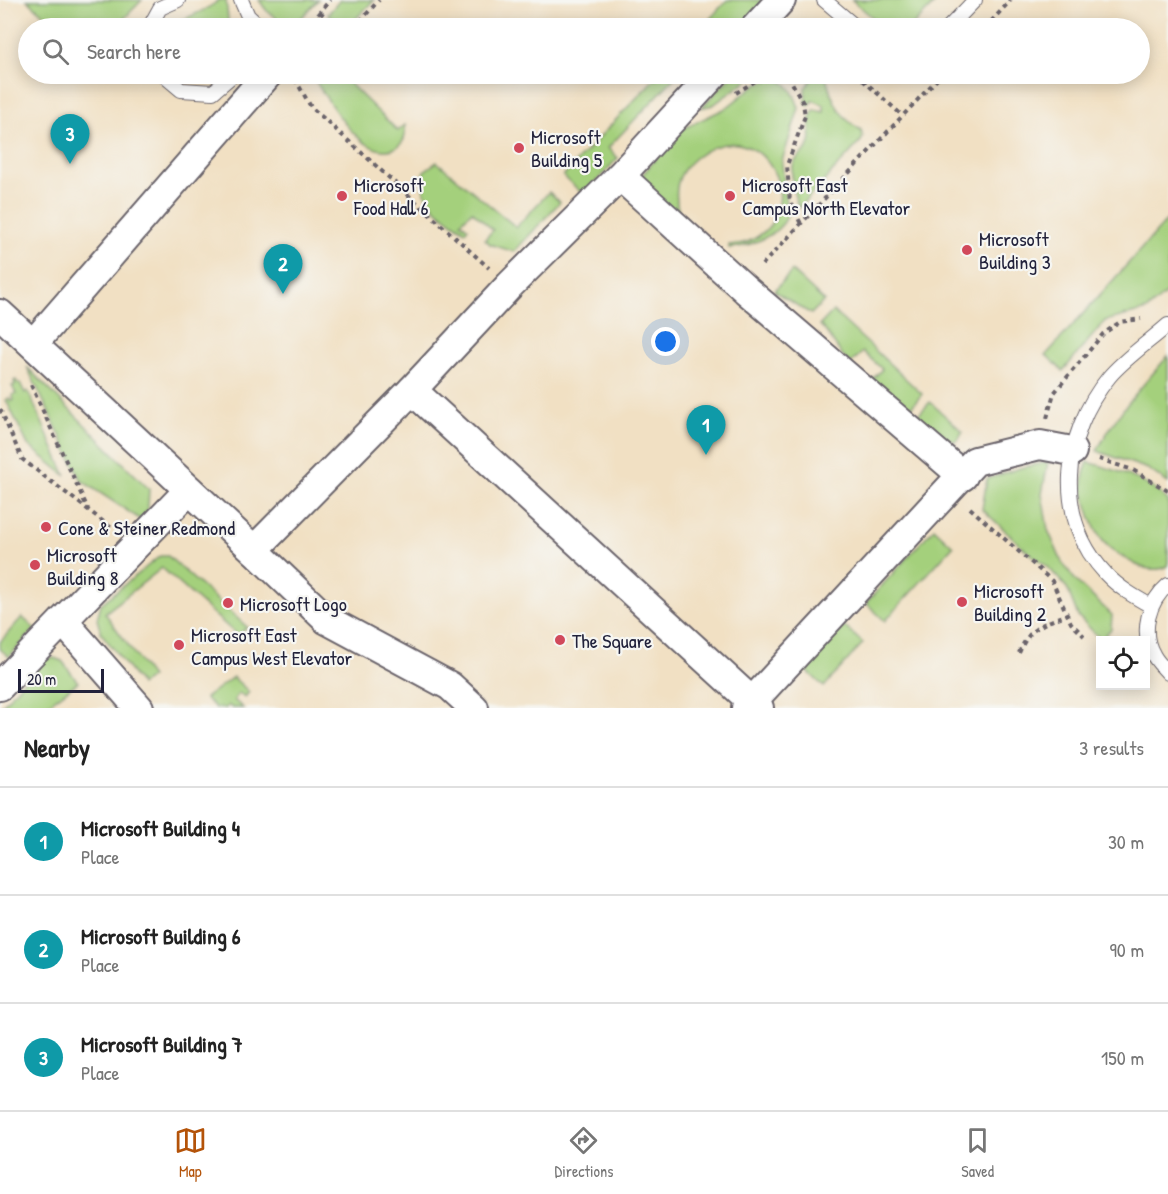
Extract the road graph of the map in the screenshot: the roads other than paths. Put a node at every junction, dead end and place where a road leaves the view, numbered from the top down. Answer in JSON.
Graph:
{"nodes":[{"id":1,"x":178,"y":0,"type":"edge"},
{"id":2,"x":241,"y":0,"type":"edge"},
{"id":3,"x":780,"y":0,"type":"edge"},
{"id":4,"x":824,"y":0,"type":"edge"},
{"id":5,"x":975,"y":0,"type":"edge"},
{"id":6,"x":154,"y":18,"type":"edge"},
{"id":7,"x":250,"y":18,"type":"edge"},
{"id":8,"x":763,"y":18,"type":"edge"},
{"id":9,"x":845,"y":18,"type":"edge"},
{"id":10,"x":958,"y":18,"type":"edge"},
{"id":11,"x":174,"y":84,"type":"edge"},
{"id":12,"x":222,"y":84,"type":"edge"},
{"id":13,"x":259,"y":84,"type":"edge"},
{"id":14,"x":705,"y":84,"type":"edge"},
{"id":15,"x":620,"y":176,"type":"junction"},
{"id":16,"x":0,"y":314,"type":"edge"},
{"id":17,"x":1168,"y":325,"type":"edge"},
{"id":18,"x":33,"y":344,"type":"junction"},
{"id":19,"x":412,"y":390,"type":"junction"},
{"id":20,"x":1072,"y":452,"type":"junction"},
{"id":21,"x":956,"y":483,"type":"junction"},
{"id":22,"x":189,"y":490,"type":"junction"},
{"id":23,"x":254,"y":550,"type":"junction"},
{"id":24,"x":1168,"y":585,"type":"edge"},
{"id":25,"x":1151,"y":606,"type":"junction"},
{"id":26,"x":63,"y":621,"type":"junction"},
{"id":27,"x":1168,"y":673,"type":"edge"},
{"id":28,"x":0,"y":686,"type":"edge"},
{"id":29,"x":753,"y":706,"type":"edge"},
{"id":30,"x":139,"y":708,"type":"edge"},
{"id":31,"x":474,"y":708,"type":"edge"}],
"edges":[{"from":1,"to":6,"type":"lane"},
{"from":2,"to":7,"type":"lane"},
{"from":3,"to":8,"type":"street"},
{"from":4,"to":9,"type":"lane"},
{"from":5,"to":10,"type":"lane"},
{"from":11,"to":12,"type":"lane"},
{"from":13,"to":18,"type":"street"},
{"from":14,"to":15,"type":"street"},
{"from":15,"to":19,"type":"street"},
{"from":15,"to":21,"type":"street"},
{"from":16,"to":18,"type":"street"},
{"from":17,"to":20,"type":"lane"},
{"from":18,"to":22,"type":"street"},
{"from":19,"to":23,"type":"street"},
{"from":19,"to":29,"type":"street"},
{"from":20,"to":21,"type":"street"},
{"from":20,"to":25,"type":"lane"},
{"from":21,"to":29,"type":"street"},
{"from":22,"to":23,"type":"street"},
{"from":22,"to":26,"type":"street"},
{"from":23,"to":31,"type":"street"},
{"from":24,"to":25,"type":"lane"},
{"from":25,"to":27,"type":"lane"},
{"from":26,"to":28,"type":"street"},
{"from":26,"to":30,"type":"street"}]}
